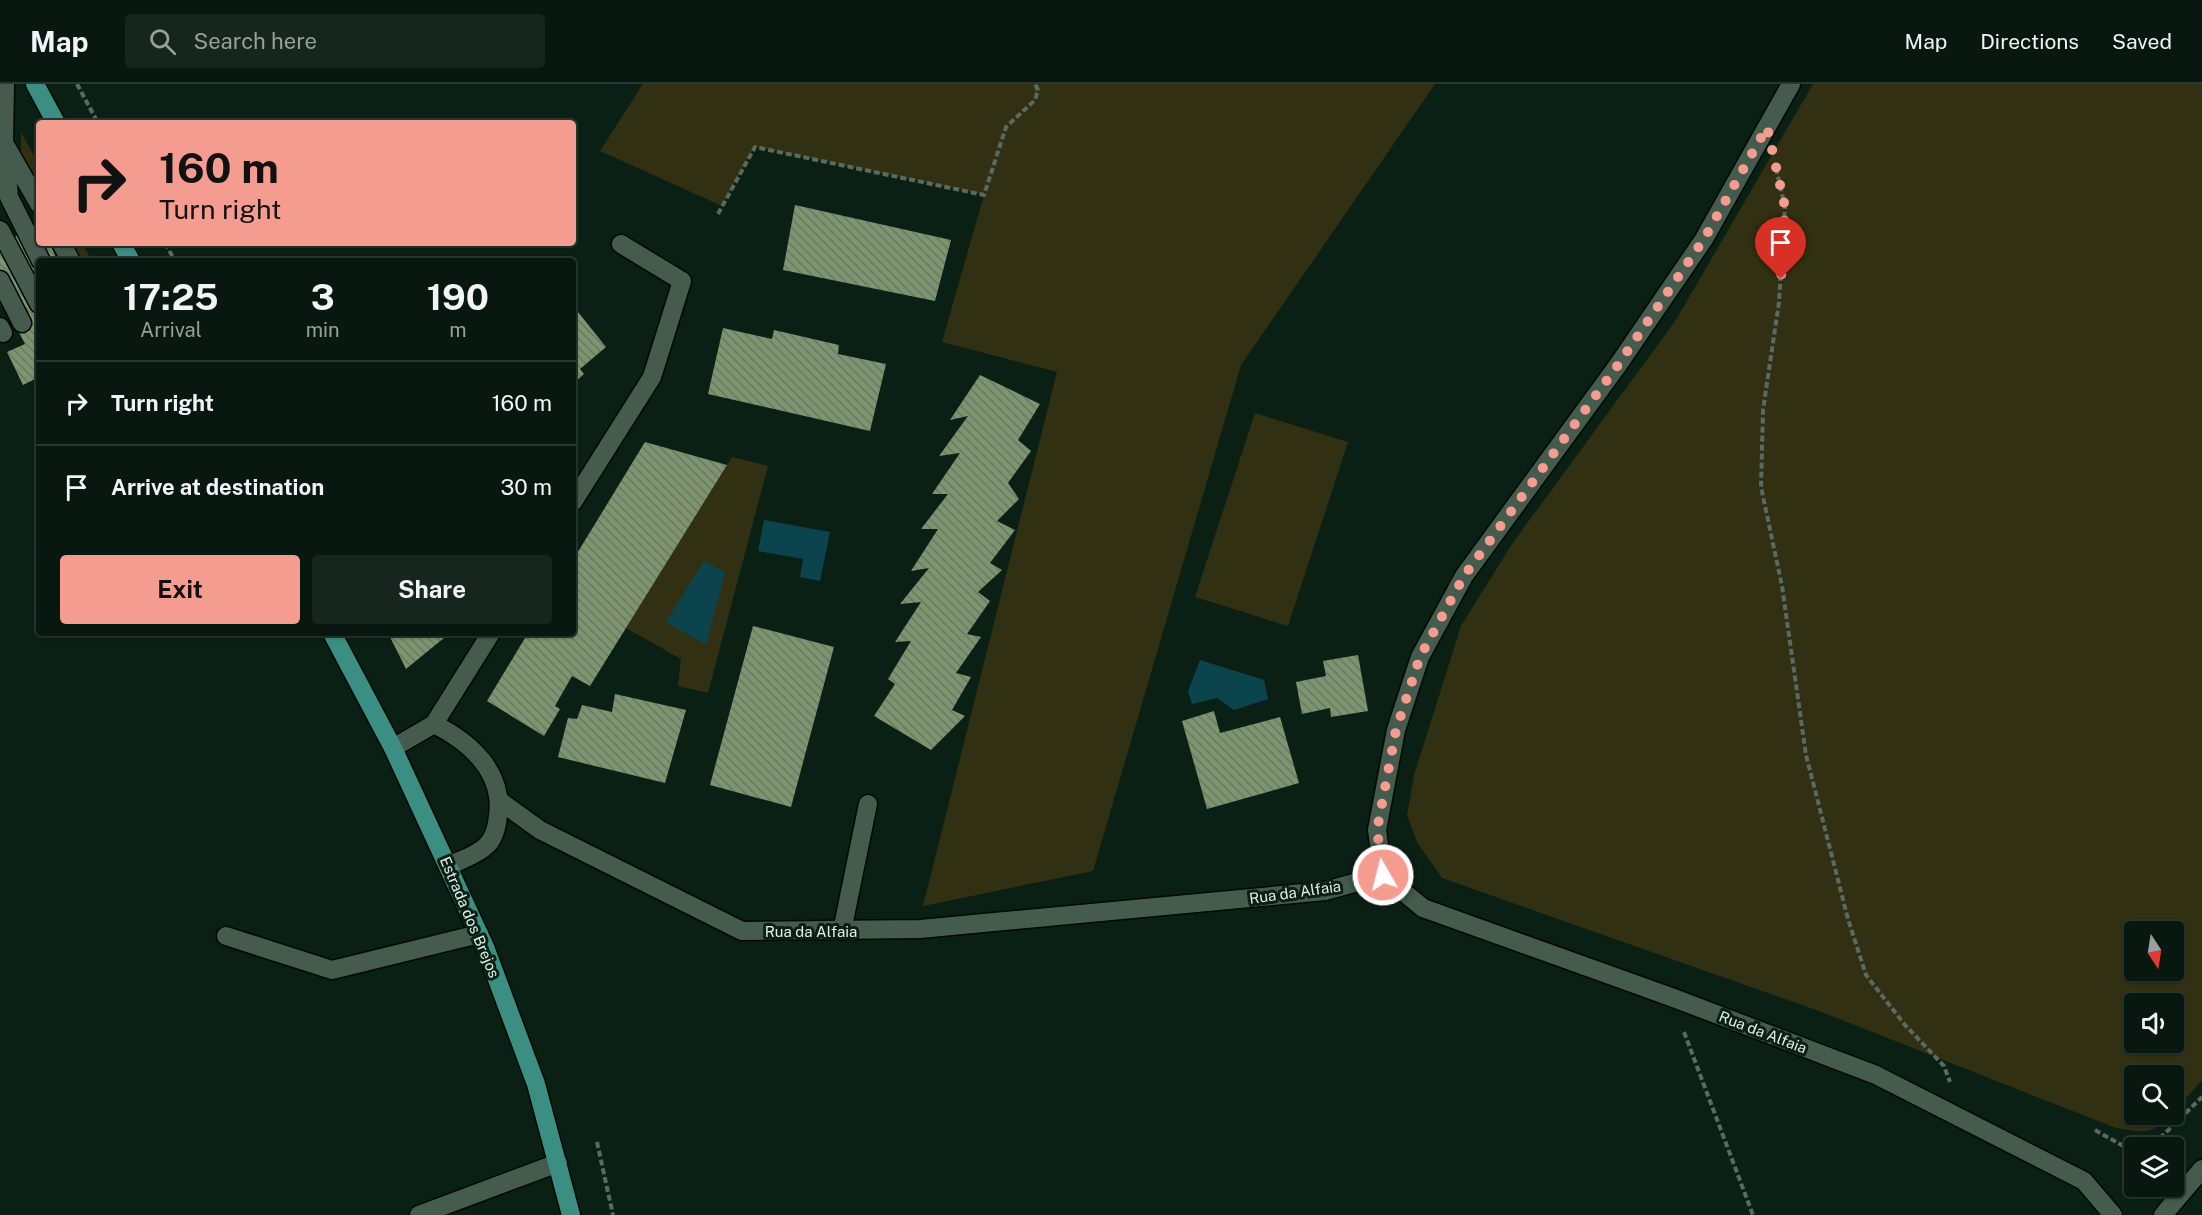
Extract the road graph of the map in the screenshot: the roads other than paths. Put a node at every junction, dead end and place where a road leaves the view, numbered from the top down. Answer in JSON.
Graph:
{"nodes":[{"id":1,"x":35,"y":84,"type":"edge"},
{"id":2,"x":1791,"y":84,"type":"edge"},
{"id":3,"x":2,"y":85,"type":"edge"},
{"id":4,"x":54,"y":120,"type":"edge"},
{"id":5,"x":4,"y":143,"type":"junction"},
{"id":6,"x":36,"y":199,"type":"edge"},
{"id":7,"x":0,"y":230,"type":"edge"},
{"id":8,"x":621,"y":244,"type":"dead end"},
{"id":9,"x":40,"y":258,"type":"edge"},
{"id":10,"x":0,"y":280,"type":"edge"},
{"id":11,"x":36,"y":298,"type":"edge"},
{"id":12,"x":36,"y":316,"type":"edge"},
{"id":13,"x":10,"y":327,"type":"edge"},
{"id":14,"x":576,"y":497,"type":"edge"},
{"id":15,"x":334,"y":636,"type":"edge"},
{"id":16,"x":489,"y":636,"type":"edge"},
{"id":17,"x":434,"y":724,"type":"junction"},
{"id":18,"x":393,"y":748,"type":"junction"},
{"id":19,"x":500,"y":801,"type":"junction"},
{"id":20,"x":868,"y":804,"type":"dead end"},
{"id":21,"x":449,"y":866,"type":"junction"},
{"id":22,"x":1383,"y":875,"type":"junction"},
{"id":23,"x":842,"y":931,"type":"junction"},
{"id":24,"x":479,"y":934,"type":"junction"},
{"id":25,"x":226,"y":936,"type":"dead end"},
{"id":26,"x":558,"y":1163,"type":"junction"},
{"id":27,"x":2202,"y":1169,"type":"edge"},
{"id":28,"x":419,"y":1215,"type":"edge"},
{"id":29,"x":572,"y":1215,"type":"edge"},
{"id":30,"x":2113,"y":1215,"type":"edge"},
{"id":31,"x":2163,"y":1215,"type":"edge"}],
"edges":[{"from":1,"to":4,"type":"main road"},
{"from":2,"to":22,"type":"street"},
{"from":3,"to":5,"type":"street"},
{"from":5,"to":6,"type":"street"},
{"from":5,"to":9,"type":"street"},
{"from":7,"to":11,"type":"street"},
{"from":8,"to":14,"type":"street"},
{"from":10,"to":13,"type":"street"},
{"from":12,"to":13,"type":"street"},
{"from":15,"to":18,"type":"main road","name":"Estrada dos Brejos"},
{"from":16,"to":17,"type":"street"},
{"from":17,"to":18,"type":"street"},
{"from":17,"to":19,"type":"street"},
{"from":18,"to":21,"type":"main road","name":"Estrada dos Brejos"},
{"from":19,"to":21,"type":"street"},
{"from":19,"to":23,"type":"street","name":"Rua da Alfaia"},
{"from":20,"to":23,"type":"street"},
{"from":21,"to":24,"type":"main road","name":"Estrada dos Brejos"},
{"from":22,"to":23,"type":"street","name":"Rua da Alfaia"},
{"from":22,"to":30,"type":"street","name":"Rua da Alfaia"},
{"from":24,"to":25,"type":"street"},
{"from":24,"to":26,"type":"main road","name":"Estrada dos Brejos"},
{"from":26,"to":28,"type":"street"},
{"from":26,"to":29,"type":"main road","name":"Estrada dos Brejos"},
{"from":27,"to":31,"type":"street"}]}
